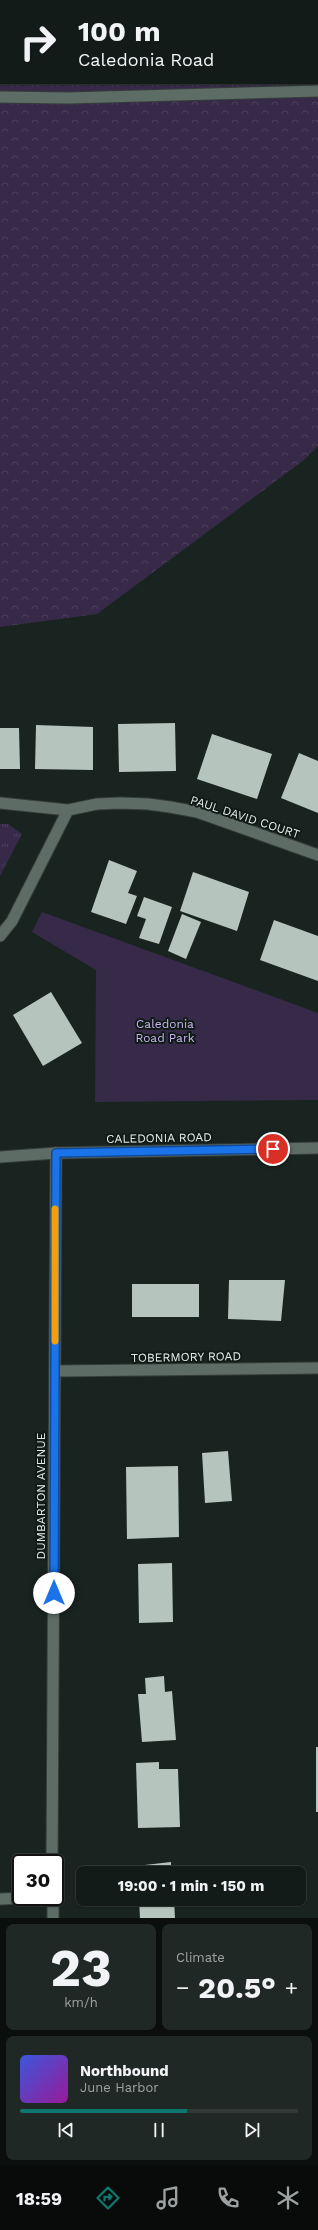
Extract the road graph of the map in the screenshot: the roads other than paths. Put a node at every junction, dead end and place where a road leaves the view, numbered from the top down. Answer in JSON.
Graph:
{"nodes":[{"id":1,"x":318,"y":91,"type":"edge"},
{"id":2,"x":0,"y":97,"type":"edge"},
{"id":3,"x":0,"y":803,"type":"edge"},
{"id":4,"x":68,"y":810,"type":"junction"},
{"id":5,"x":318,"y":855,"type":"edge"},
{"id":6,"x":0,"y":936,"type":"edge"},
{"id":7,"x":318,"y":1148,"type":"edge"},
{"id":8,"x":56,"y":1153,"type":"junction"},
{"id":9,"x":0,"y":1156,"type":"edge"},
{"id":10,"x":318,"y":1368,"type":"edge"},
{"id":11,"x":55,"y":1371,"type":"junction"},
{"id":12,"x":52,"y":1854,"type":"edge"},
{"id":13,"x":12,"y":1899,"type":"edge"},
{"id":14,"x":0,"y":1900,"type":"edge"},
{"id":15,"x":53,"y":1906,"type":"edge"},
{"id":16,"x":53,"y":1918,"type":"edge"}],
"edges":[{"from":1,"to":2,"type":"street"},
{"from":3,"to":4,"type":"street","name":"PAUL DAVID COURT"},
{"from":4,"to":5,"type":"street","name":"PAUL DAVID COURT"},
{"from":4,"to":6,"type":"street"},
{"from":7,"to":8,"type":"street","name":"CALEDONIA ROAD"},
{"from":8,"to":9,"type":"street","name":"CALEDONIA ROAD"},
{"from":8,"to":11,"type":"street","name":"DUMBARTON AVENUE"},
{"from":10,"to":11,"type":"street","name":"TOBERMORY ROAD"},
{"from":11,"to":12,"type":"street","name":"DUMBARTON AVENUE"},
{"from":13,"to":14,"type":"street"},
{"from":15,"to":16,"type":"street"}]}
